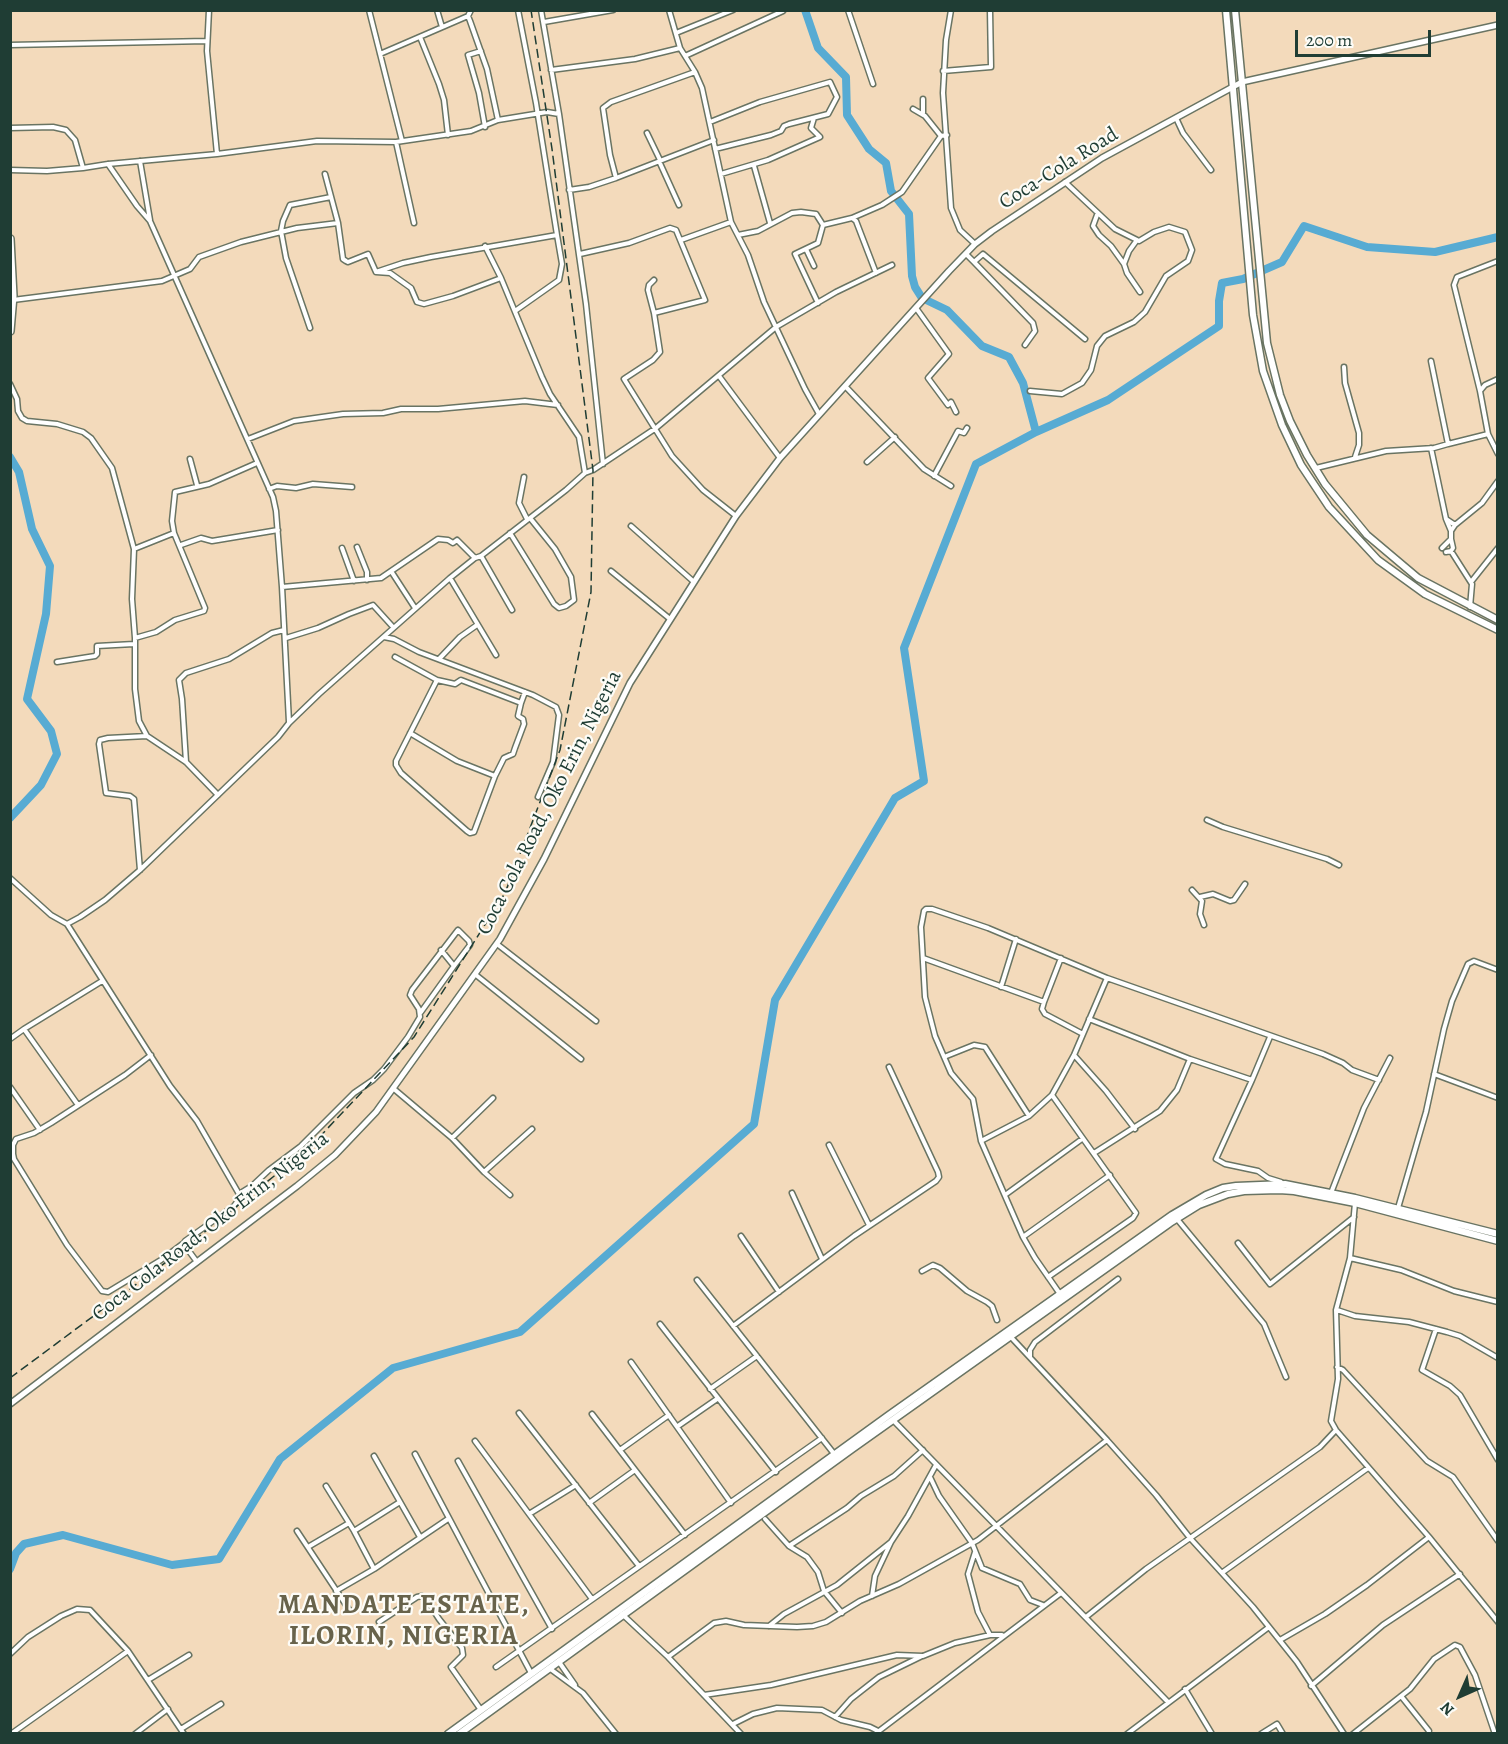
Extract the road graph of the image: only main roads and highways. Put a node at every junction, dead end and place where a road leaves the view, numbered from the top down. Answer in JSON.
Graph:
{"nodes":[{"id":1,"x":1226,"y":10,"type":"edge"},
{"id":2,"x":1235,"y":10,"type":"edge"},
{"id":3,"x":10,"y":239,"type":"edge"},
{"id":4,"x":10,"y":331,"type":"edge"},
{"id":5,"x":1497,"y":620,"type":"edge"},
{"id":6,"x":1497,"y":630,"type":"edge"},
{"id":7,"x":1497,"y":1234,"type":"edge"},
{"id":8,"x":1497,"y":1241,"type":"edge"},
{"id":9,"x":1009,"y":1334,"type":"junction"},
{"id":10,"x":621,"y":1613,"type":"junction"},
{"id":11,"x":556,"y":1659,"type":"junction"},
{"id":12,"x":448,"y":1734,"type":"edge"},
{"id":13,"x":459,"y":1734,"type":"edge"}],
"edges":[{"from":1,"to":6,"type":"main road"},
{"from":2,"to":5,"type":"main road"},
{"from":3,"to":4,"type":"highway"},
{"from":7,"to":9,"type":"main road"},
{"from":8,"to":9,"type":"main road"},
{"from":9,"to":10,"type":"main road"},
{"from":9,"to":10,"type":"main road"},
{"from":10,"to":11,"type":"main road"},
{"from":11,"to":12,"type":"main road"},
{"from":11,"to":13,"type":"main road"}]}
